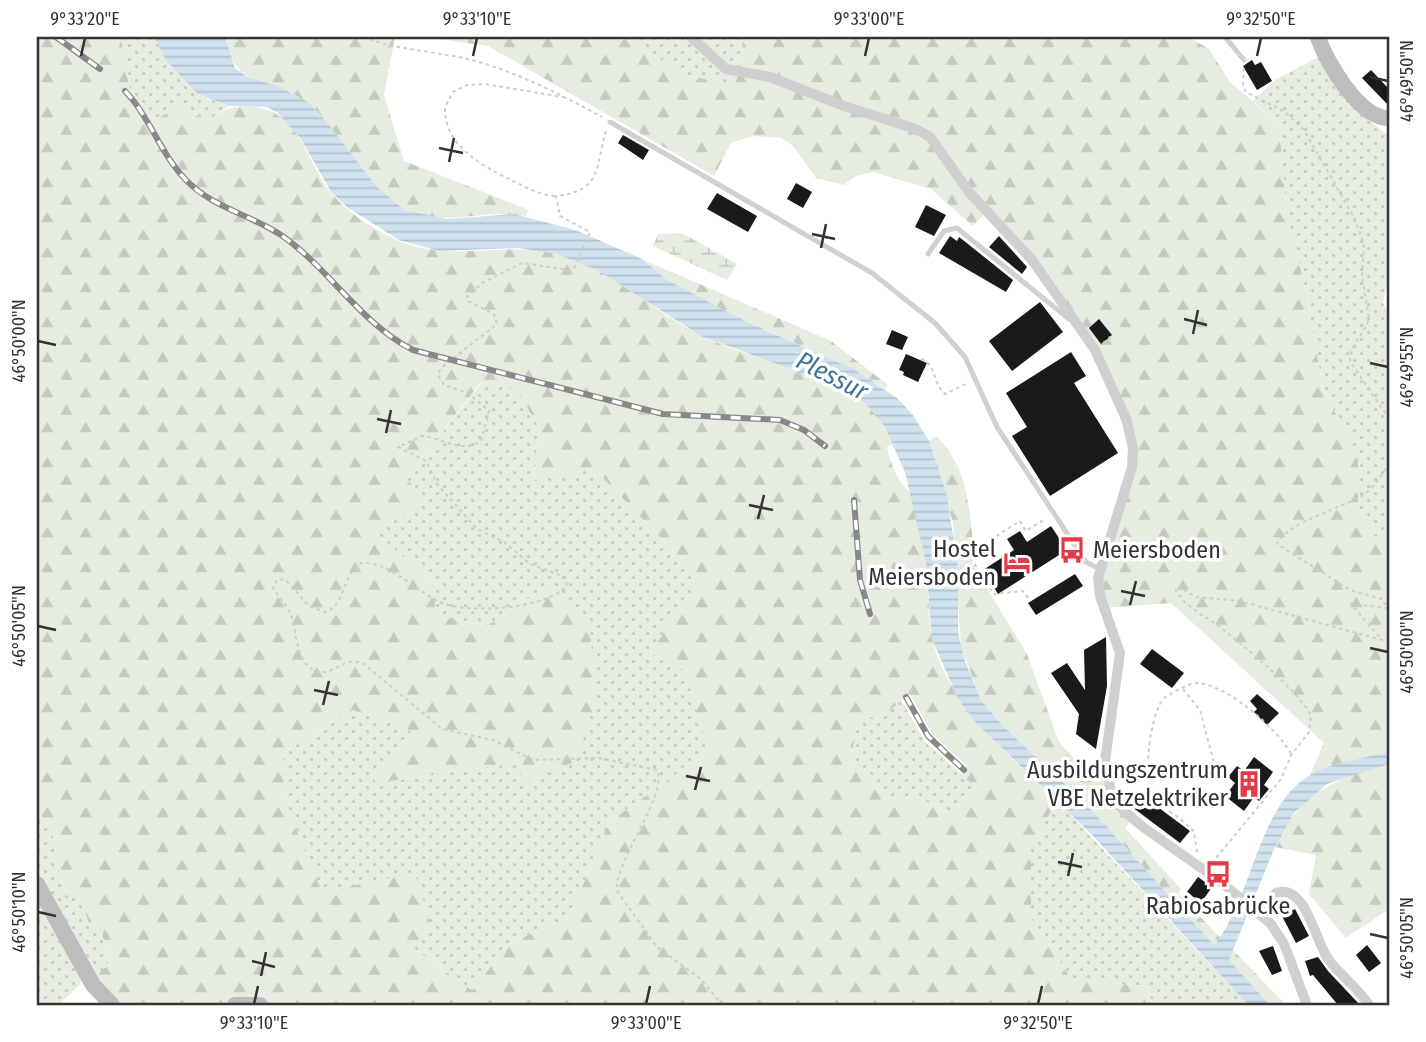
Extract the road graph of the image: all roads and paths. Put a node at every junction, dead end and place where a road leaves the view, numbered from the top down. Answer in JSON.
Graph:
{"nodes":[{"id":1,"x":363,"y":37,"type":"edge"},
{"id":2,"x":691,"y":37,"type":"edge"},
{"id":3,"x":1226,"y":37,"type":"edge"},
{"id":4,"x":1318,"y":37,"type":"edge"},
{"id":5,"x":1244,"y":60,"type":"joint"},
{"id":6,"x":568,"y":98,"type":"junction"},
{"id":7,"x":1389,"y":118,"type":"edge"},
{"id":8,"x":610,"y":122,"type":"junction"},
{"id":9,"x":556,"y":196,"type":"junction"},
{"id":10,"x":928,"y":254,"type":"dead end"},
{"id":11,"x":1083,"y":334,"type":"junction"},
{"id":12,"x":1107,"y":334,"type":"dead end"},
{"id":13,"x":1102,"y":344,"type":"dead end"},
{"id":14,"x":921,"y":359,"type":"dead end"},
{"id":15,"x":975,"y":378,"type":"junction"},
{"id":16,"x":1389,"y":419,"type":"edge"},
{"id":17,"x":1389,"y":465,"type":"edge"},
{"id":18,"x":1054,"y":513,"type":"junction"},
{"id":19,"x":1100,"y":569,"type":"junction"},
{"id":20,"x":1028,"y":598,"type":"dead end"},
{"id":21,"x":1388,"y":609,"type":"edge"},
{"id":22,"x":1182,"y":689,"type":"junction"},
{"id":23,"x":1291,"y":755,"type":"junction"},
{"id":24,"x":1217,"y":774,"type":"dead end"},
{"id":25,"x":1201,"y":867,"type":"junction"},
{"id":26,"x":37,"y":884,"type":"edge"},
{"id":27,"x":1258,"y":912,"type":"junction"},
{"id":28,"x":112,"y":1005,"type":"edge"},
{"id":29,"x":235,"y":1005,"type":"edge"},
{"id":30,"x":260,"y":1005,"type":"edge"},
{"id":31,"x":722,"y":1005,"type":"edge"},
{"id":32,"x":1307,"y":1005,"type":"edge"},
{"id":33,"x":1369,"y":1005,"type":"edge"}],
"edges":[{"from":1,"to":6,"type":"path"},
{"from":2,"to":11,"type":"street"},
{"from":3,"to":5,"type":"lane"},
{"from":4,"to":7,"type":"main road"},
{"from":5,"to":16,"type":"path"},
{"from":6,"to":8,"type":"path"},
{"from":6,"to":9,"type":"path"},
{"from":8,"to":9,"type":"path"},
{"from":8,"to":15,"type":"lane"},
{"from":9,"to":31,"type":"path"},
{"from":10,"to":11,"type":"lane"},
{"from":11,"to":19,"type":"street"},
{"from":12,"to":13,"type":"path"},
{"from":14,"to":15,"type":"path"},
{"from":15,"to":18,"type":"lane"},
{"from":17,"to":21,"type":"path"},
{"from":18,"to":19,"type":"lane"},
{"from":18,"to":20,"type":"path"},
{"from":19,"to":25,"type":"street"},
{"from":21,"to":23,"type":"path"},
{"from":22,"to":23,"type":"path"},
{"from":22,"to":24,"type":"path"},
{"from":22,"to":25,"type":"path"},
{"from":23,"to":25,"type":"path"},
{"from":25,"to":27,"type":"street"},
{"from":26,"to":28,"type":"main road"},
{"from":27,"to":32,"type":"street"},
{"from":27,"to":33,"type":"street"},
{"from":29,"to":30,"type":"main road"}]}
